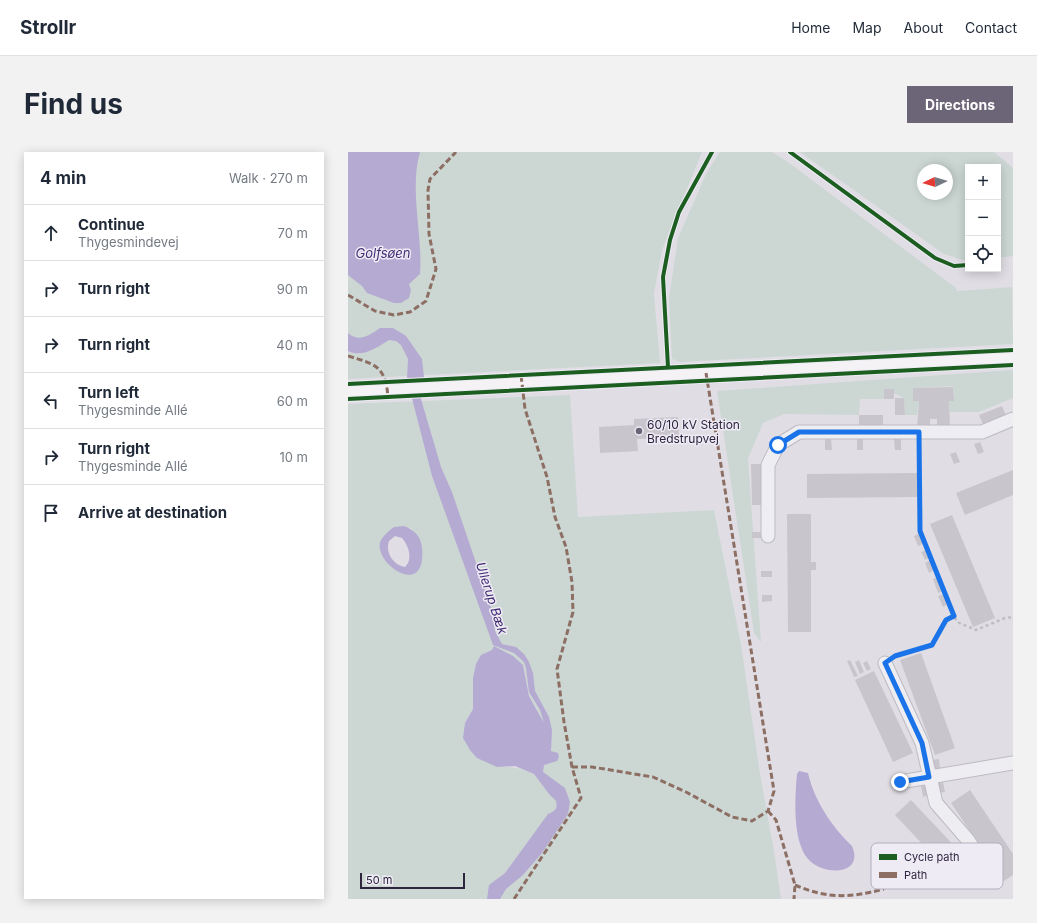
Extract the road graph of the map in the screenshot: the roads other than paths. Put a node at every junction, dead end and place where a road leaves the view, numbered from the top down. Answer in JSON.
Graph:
{"nodes":[{"id":1,"x":1013,"y":358,"type":"edge"},
{"id":2,"x":348,"y":391,"type":"edge"},
{"id":3,"x":1013,"y":420,"type":"edge"},
{"id":4,"x":768,"y":536,"type":"dead end"},
{"id":5,"x":885,"y":663,"type":"road end"},
{"id":6,"x":1013,"y":763,"type":"edge"},
{"id":7,"x":929,"y":777,"type":"junction"},
{"id":8,"x":900,"y":782,"type":"dead end"},
{"id":9,"x":970,"y":843,"type":"edge"}],
"edges":[{"from":1,"to":2,"type":"street"},
{"from":3,"to":4,"type":"street"},
{"from":5,"to":7,"type":"street"},
{"from":6,"to":7,"type":"street"},
{"from":7,"to":8,"type":"street"},
{"from":7,"to":9,"type":"street"}]}
